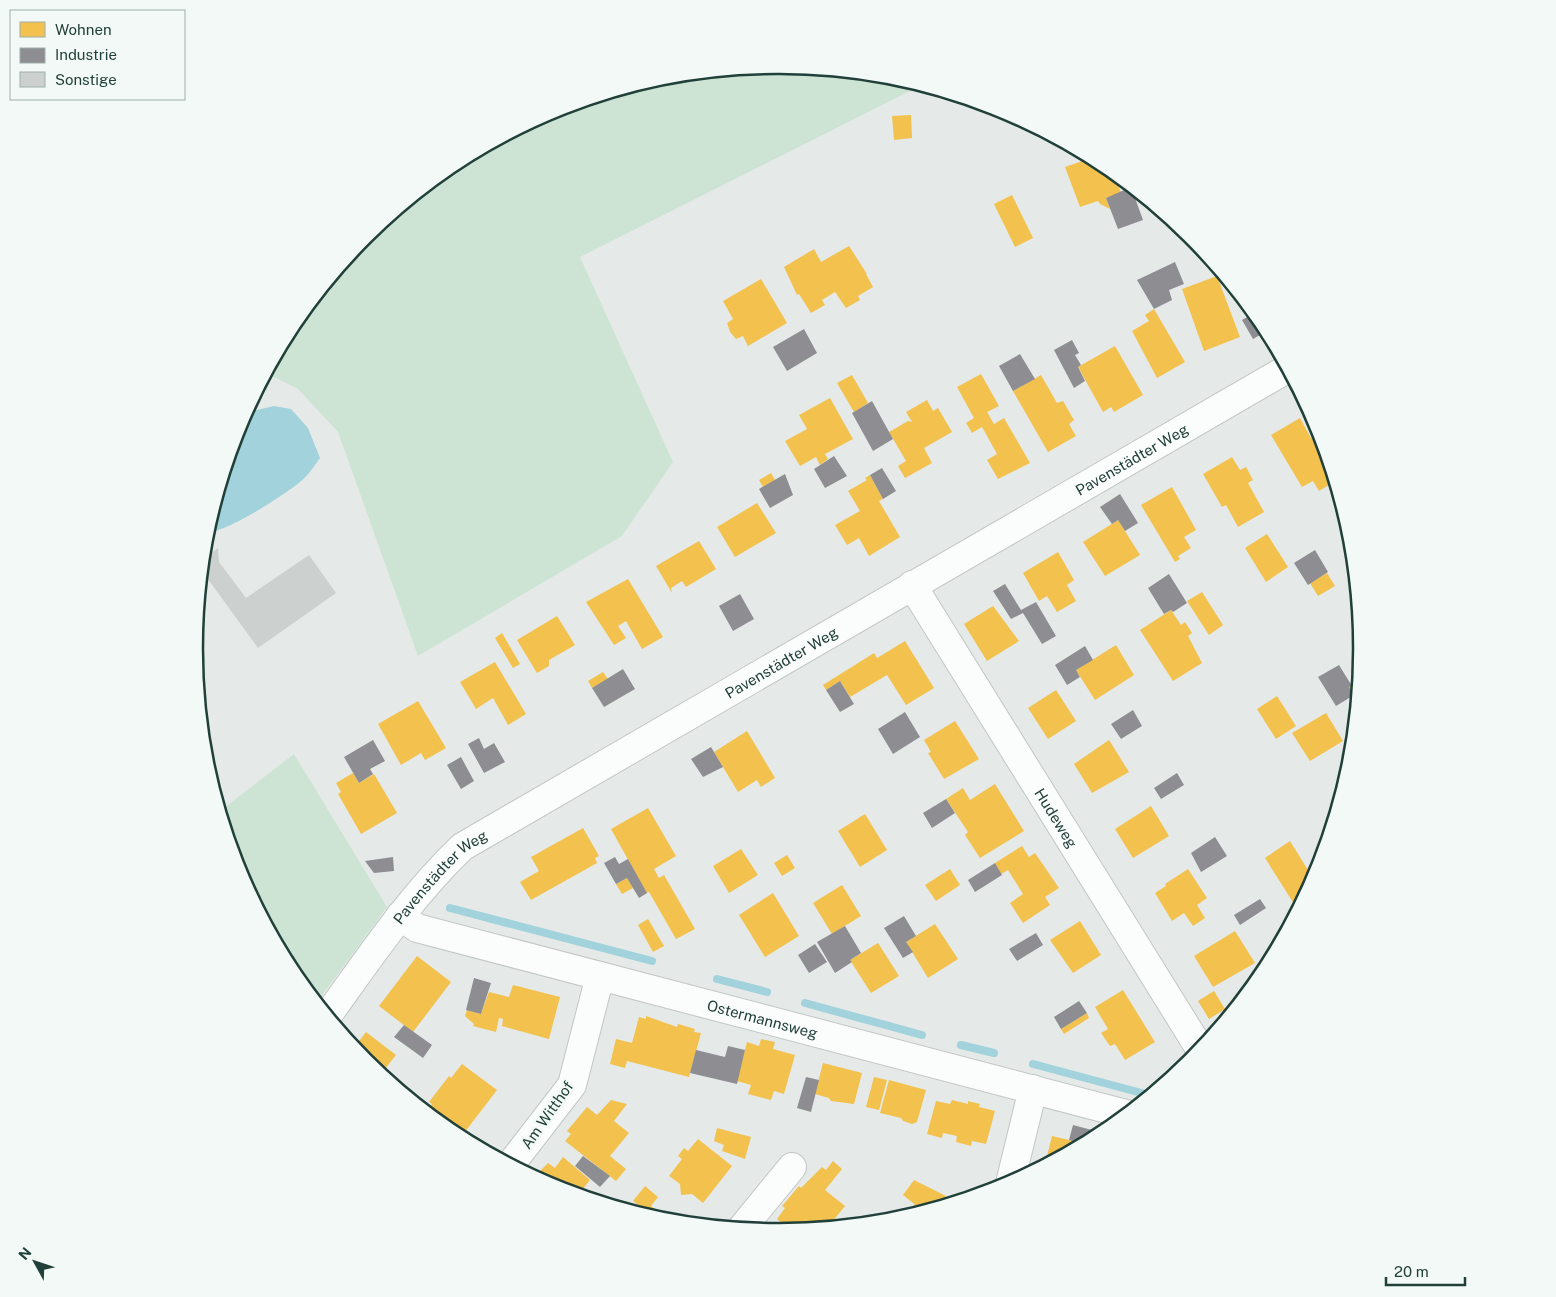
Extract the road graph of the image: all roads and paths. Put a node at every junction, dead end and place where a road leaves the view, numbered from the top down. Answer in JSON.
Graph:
{"nodes":[{"id":1,"x":1282,"y":372,"type":"edge"},
{"id":2,"x":912,"y":585,"type":"junction"},
{"id":3,"x":400,"y":916,"type":"junction"},
{"id":4,"x":600,"y":976,"type":"junction"},
{"id":5,"x":332,"y":1010,"type":"edge"},
{"id":6,"x":1196,"y":1042,"type":"edge"},
{"id":7,"x":1033,"y":1089,"type":"junction"},
{"id":8,"x":1117,"y":1112,"type":"edge"},
{"id":9,"x":515,"y":1159,"type":"edge"},
{"id":10,"x":792,"y":1167,"type":"dead end"},
{"id":11,"x":1013,"y":1173,"type":"edge"},
{"id":12,"x":747,"y":1222,"type":"edge"}],
"edges":[{"from":1,"to":2,"type":"street","name":"Pavenstädter Weg"},
{"from":2,"to":3,"type":"street","name":"Pavenstädter Weg"},
{"from":2,"to":6,"type":"street","name":"Hudeweg"},
{"from":3,"to":4,"type":"street","name":"Ostermannsweg"},
{"from":3,"to":5,"type":"street","name":"Pavenstädter Weg"},
{"from":4,"to":7,"type":"street","name":"Ostermannsweg"},
{"from":4,"to":9,"type":"street","name":"Am Witthof"},
{"from":7,"to":8,"type":"street","name":"Ostermannsweg"},
{"from":7,"to":11,"type":"street"},
{"from":10,"to":12,"type":"street"}]}
